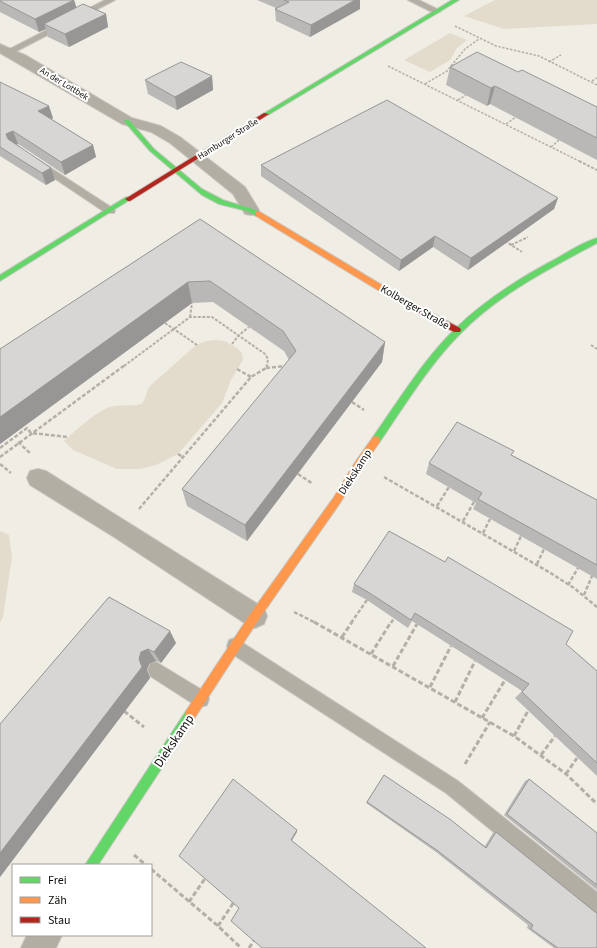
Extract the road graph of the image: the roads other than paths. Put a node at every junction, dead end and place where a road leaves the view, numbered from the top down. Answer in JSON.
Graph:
{"nodes":[{"id":1,"x":111,"y":0,"type":"edge"},
{"id":2,"x":412,"y":0,"type":"edge"},
{"id":3,"x":456,"y":0,"type":"edge"},
{"id":4,"x":437,"y":11,"type":"junction"},
{"id":5,"x":4,"y":50,"type":"edge"},
{"id":6,"x":127,"y":121,"type":"junction"},
{"id":7,"x":30,"y":157,"type":"edge"},
{"id":8,"x":197,"y":158,"type":"junction"},
{"id":9,"x":176,"y":171,"type":"junction"},
{"id":10,"x":251,"y":210,"type":"junction"},
{"id":11,"x":110,"y":211,"type":"junction"},
{"id":12,"x":597,"y":240,"type":"edge"},
{"id":13,"x":0,"y":278,"type":"edge"},
{"id":14,"x":457,"y":330,"type":"junction"},
{"id":15,"x":38,"y":478,"type":"dead end"},
{"id":16,"x":261,"y":608,"type":"junction"},
{"id":17,"x":235,"y":646,"type":"junction"},
{"id":18,"x":156,"y":670,"type":"edge"},
{"id":19,"x":201,"y":699,"type":"junction"},
{"id":20,"x":92,"y":864,"type":"edge"},
{"id":21,"x":597,"y":904,"type":"edge"},
{"id":22,"x":45,"y":936,"type":"edge"},
{"id":23,"x":37,"y":948,"type":"edge"}],
"edges":[{"from":1,"to":5,"type":"lane"},
{"from":2,"to":4,"type":"lane"},
{"from":3,"to":4,"type":"street","name":"Hamburger Straße"},
{"from":4,"to":8,"type":"street","name":"Hamburger Straße"},
{"from":5,"to":6,"type":"street","name":"An der Lottbek"},
{"from":6,"to":8,"type":"street","name":"An der Lottbek"},
{"from":6,"to":9,"type":"street","name":"An der Lottbek"},
{"from":7,"to":11,"type":"lane"},
{"from":8,"to":9,"type":"street","name":"Hamburger Straße"},
{"from":8,"to":10,"type":"street","name":"Kolberger Straße"},
{"from":9,"to":10,"type":"street","name":"Kolberger Straße"},
{"from":9,"to":11,"type":"street","name":"Hamburger Straße"},
{"from":10,"to":14,"type":"street","name":"Kolberger Straße"},
{"from":11,"to":13,"type":"street","name":"Hamburger Straße"},
{"from":12,"to":14,"type":"street","name":"Kolberger Straße"},
{"from":14,"to":16,"type":"street","name":"Diekskamp"},
{"from":15,"to":16,"type":"street"},
{"from":16,"to":17,"type":"street","name":"Diekskamp"},
{"from":17,"to":19,"type":"street","name":"Diekskamp"},
{"from":17,"to":21,"type":"lane"},
{"from":18,"to":19,"type":"lane"},
{"from":19,"to":20,"type":"street","name":"Diekskamp"},
{"from":22,"to":23,"type":"street"}]}
